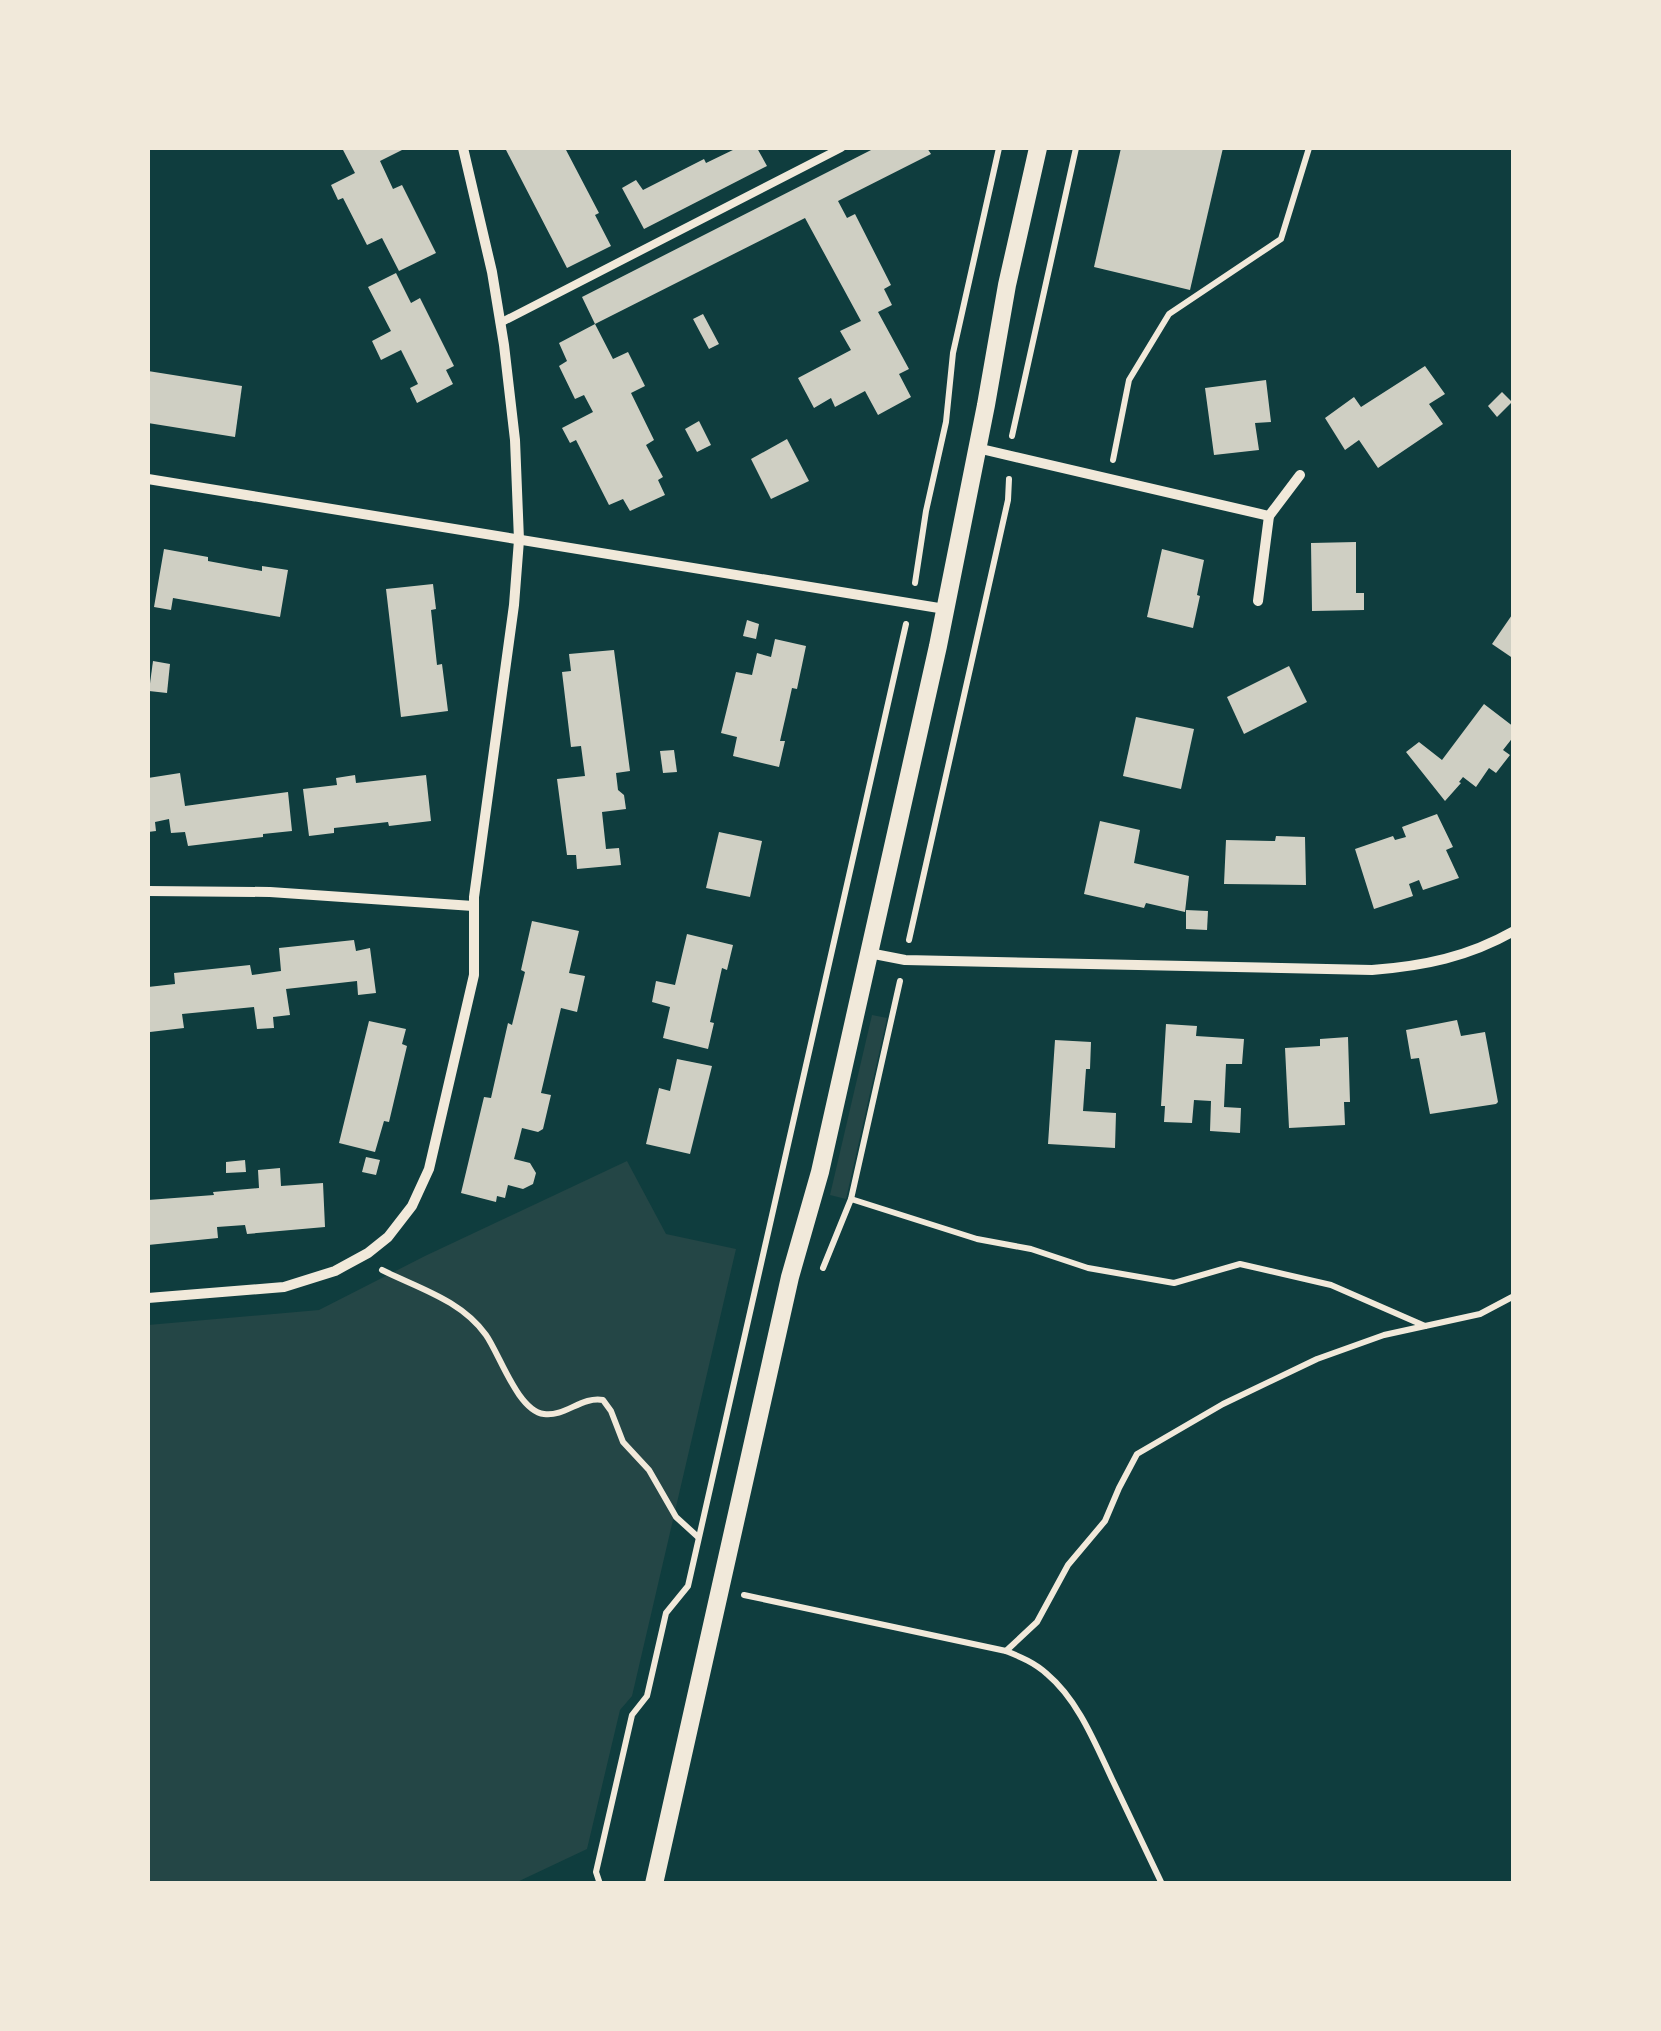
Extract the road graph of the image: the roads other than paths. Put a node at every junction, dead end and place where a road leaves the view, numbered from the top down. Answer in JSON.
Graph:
{"nodes":[{"id":1,"x":463,"y":148,"type":"edge"},
{"id":2,"x":841,"y":148,"type":"edge"},
{"id":3,"x":1038,"y":148,"type":"edge"},
{"id":4,"x":500,"y":323,"type":"junction"},
{"id":5,"x":977,"y":448,"type":"junction"},
{"id":6,"x":1300,"y":475,"type":"dead end"},
{"id":7,"x":148,"y":478,"type":"edge"},
{"id":8,"x":1268,"y":516,"type":"junction"},
{"id":9,"x":519,"y":540,"type":"junction"},
{"id":10,"x":1258,"y":601,"type":"dead end"},
{"id":11,"x":945,"y":609,"type":"junction"},
{"id":12,"x":148,"y":891,"type":"edge"},
{"id":13,"x":473,"y":906,"type":"junction"},
{"id":14,"x":1514,"y":931,"type":"edge"},
{"id":15,"x":869,"y":953,"type":"junction"},
{"id":16,"x":148,"y":1298,"type":"edge"},
{"id":17,"x":654,"y":1884,"type":"edge"}],
"edges":[{"from":1,"to":4,"type":"street"},
{"from":2,"to":4,"type":"lane"},
{"from":3,"to":5,"type":"street"},
{"from":4,"to":9,"type":"street"},
{"from":5,"to":8,"type":"street"},
{"from":5,"to":11,"type":"street"},
{"from":6,"to":8,"type":"street"},
{"from":7,"to":9,"type":"street"},
{"from":8,"to":10,"type":"street"},
{"from":9,"to":11,"type":"street"},
{"from":9,"to":13,"type":"street"},
{"from":11,"to":15,"type":"street"},
{"from":12,"to":13,"type":"street"},
{"from":13,"to":16,"type":"street"},
{"from":14,"to":15,"type":"street"},
{"from":15,"to":17,"type":"street"}]}
